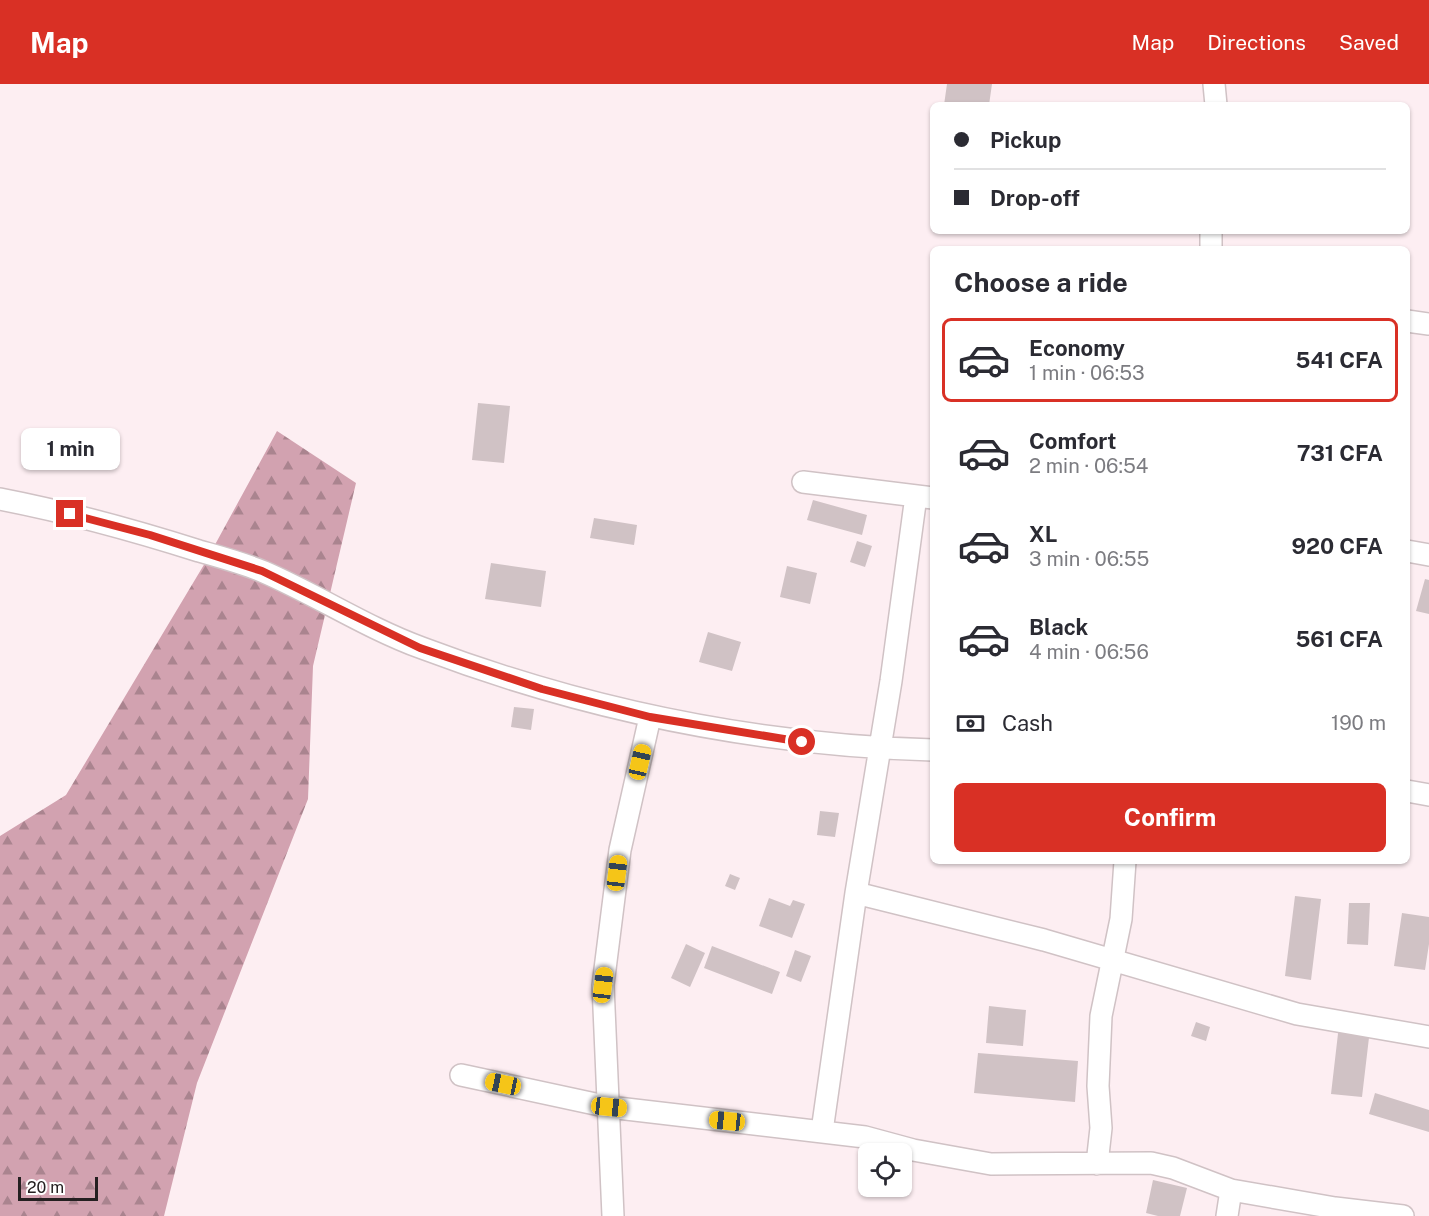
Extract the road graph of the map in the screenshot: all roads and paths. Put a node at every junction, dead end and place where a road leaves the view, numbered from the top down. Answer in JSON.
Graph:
{"nodes":[{"id":1,"x":1214,"y":84,"type":"edge"},
{"id":2,"x":1216,"y":102,"type":"edge"},
{"id":3,"x":1410,"y":321,"type":"edge"},
{"id":4,"x":1429,"y":324,"type":"edge"},
{"id":5,"x":803,"y":482,"type":"dead end"},
{"id":6,"x":925,"y":497,"type":"edge"},
{"id":7,"x":0,"y":498,"type":"edge"},
{"id":8,"x":1410,"y":552,"type":"edge"},
{"id":9,"x":1429,"y":555,"type":"edge"},
{"id":10,"x":650,"y":717,"type":"junction"},
{"id":11,"x":879,"y":746,"type":"junction"},
{"id":12,"x":930,"y":750,"type":"edge"},
{"id":13,"x":1410,"y":792,"type":"edge"},
{"id":14,"x":1429,"y":795,"type":"edge"},
{"id":15,"x":1125,"y":864,"type":"edge"},
{"id":16,"x":856,"y":893,"type":"junction"},
{"id":17,"x":1114,"y":960,"type":"junction"},
{"id":18,"x":1429,"y":1036,"type":"edge"},
{"id":19,"x":461,"y":1075,"type":"dead end"},
{"id":20,"x":609,"y":1107,"type":"junction"},
{"id":21,"x":822,"y":1131,"type":"junction"},
{"id":22,"x":1097,"y":1164,"type":"junction"},
{"id":23,"x":1231,"y":1190,"type":"junction"},
{"id":24,"x":613,"y":1216,"type":"edge"},
{"id":25,"x":1227,"y":1216,"type":"edge"},
{"id":26,"x":1403,"y":1216,"type":"edge"}],
"edges":[{"from":1,"to":2,"type":"street"},
{"from":3,"to":4,"type":"street"},
{"from":5,"to":6,"type":"street"},
{"from":6,"to":11,"type":"street"},
{"from":7,"to":10,"type":"street"},
{"from":8,"to":9,"type":"street"},
{"from":10,"to":11,"type":"street"},
{"from":10,"to":20,"type":"street"},
{"from":11,"to":12,"type":"street"},
{"from":11,"to":16,"type":"street"},
{"from":13,"to":14,"type":"street"},
{"from":15,"to":17,"type":"street"},
{"from":16,"to":17,"type":"street"},
{"from":16,"to":21,"type":"street"},
{"from":17,"to":18,"type":"street"},
{"from":17,"to":22,"type":"street"},
{"from":19,"to":20,"type":"street"},
{"from":20,"to":21,"type":"street"},
{"from":20,"to":24,"type":"street"},
{"from":21,"to":22,"type":"street"},
{"from":22,"to":23,"type":"street"},
{"from":23,"to":25,"type":"street"},
{"from":23,"to":26,"type":"street"}]}
